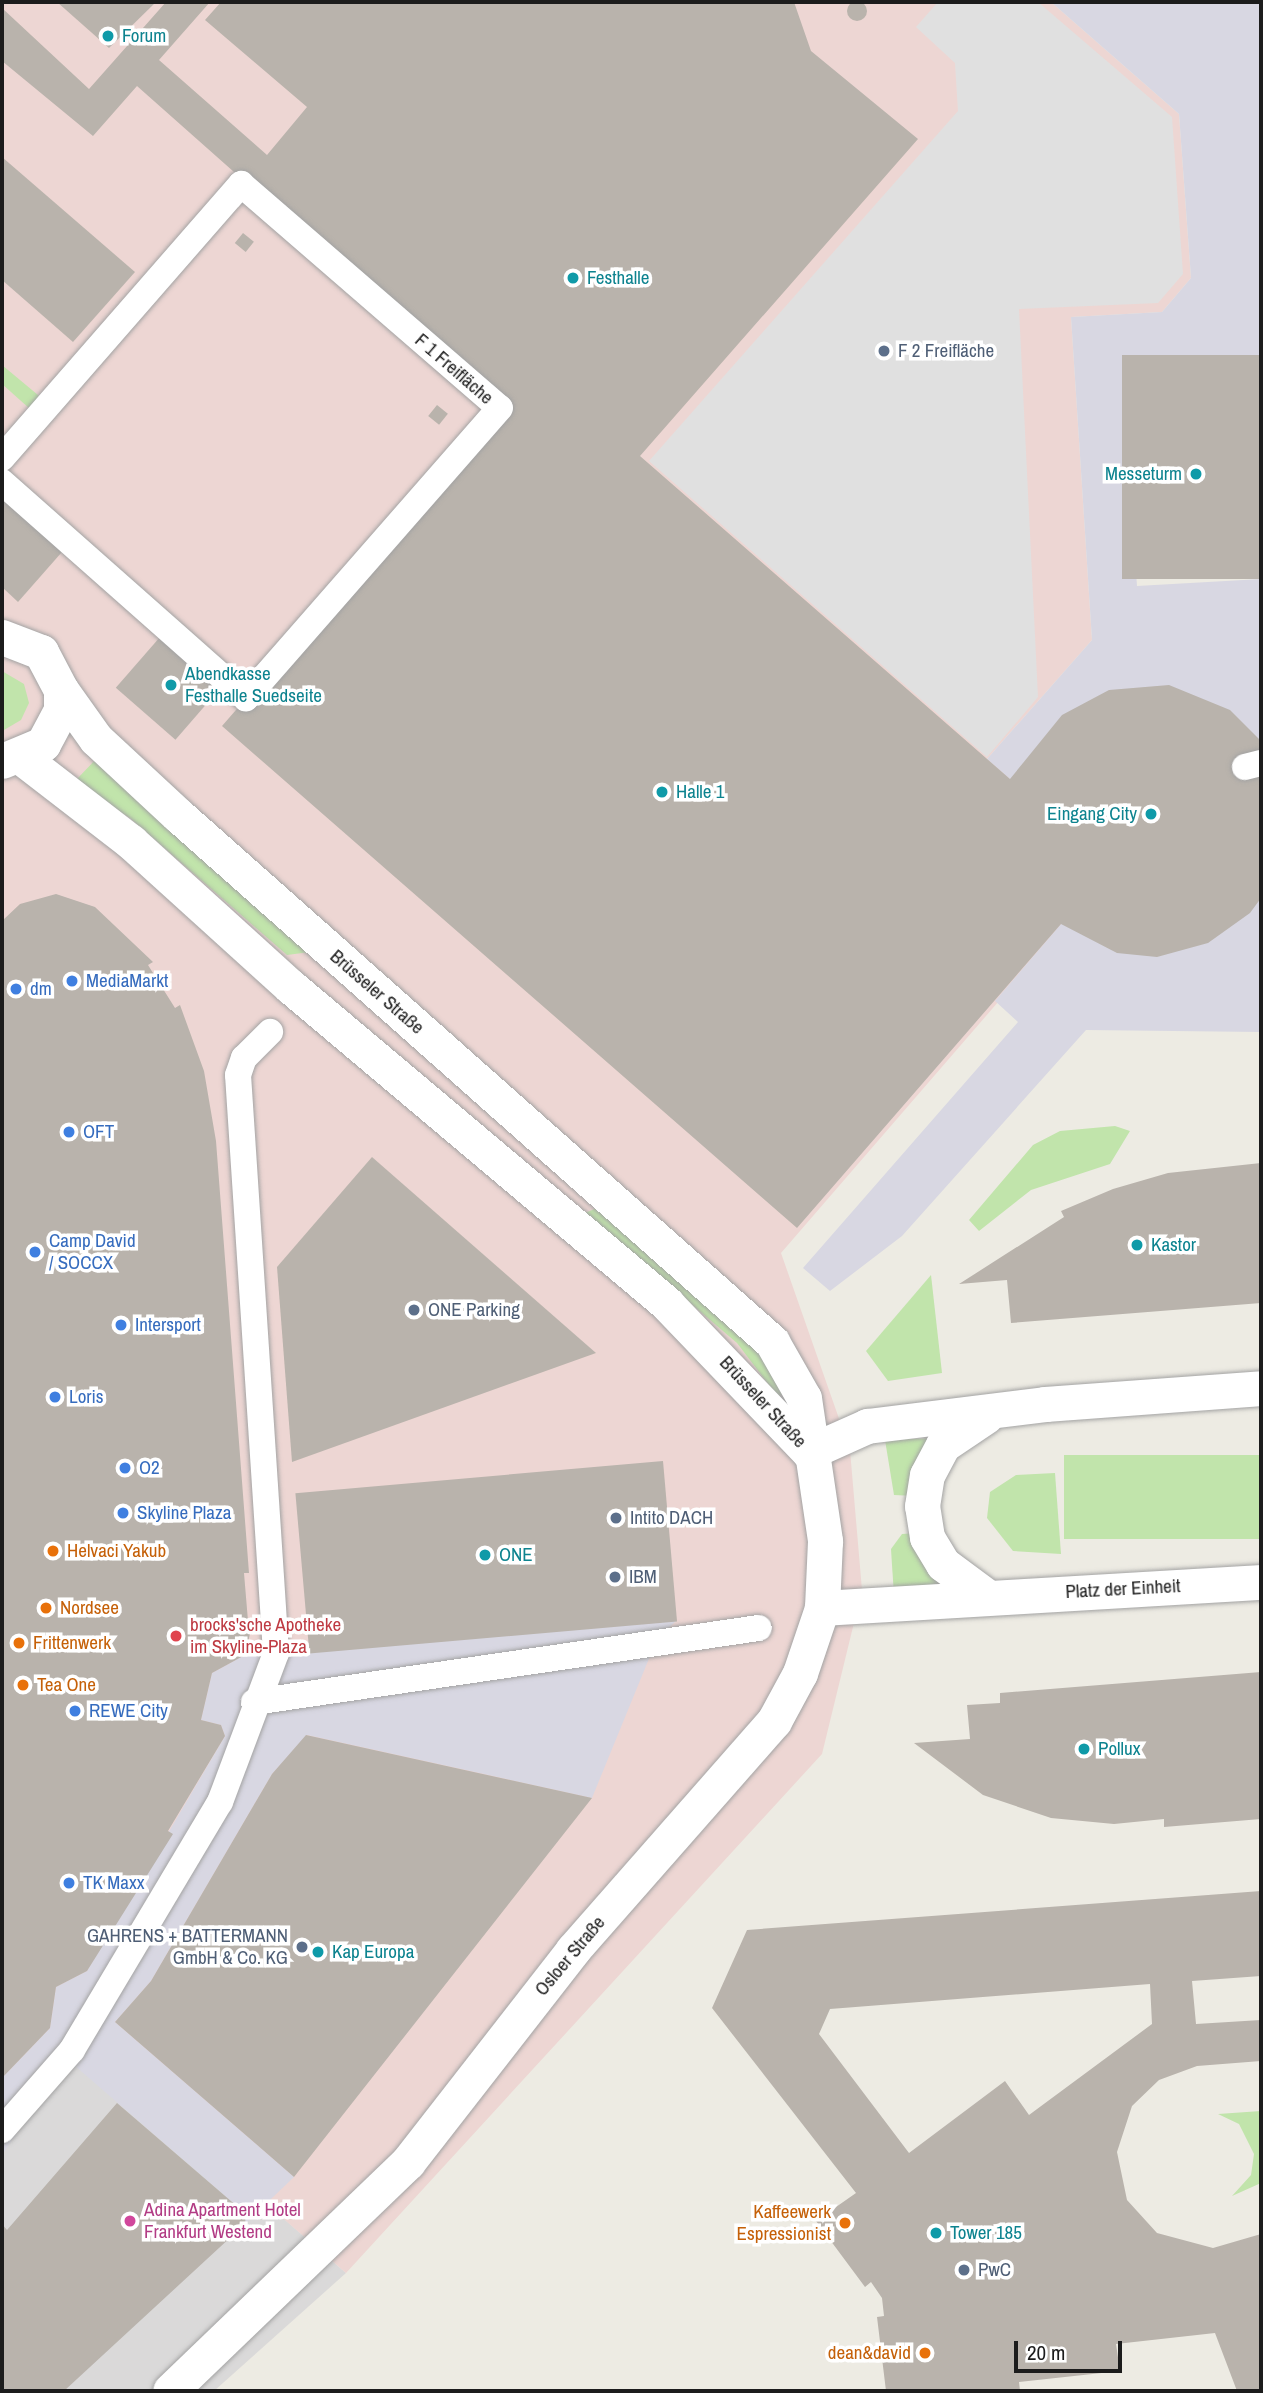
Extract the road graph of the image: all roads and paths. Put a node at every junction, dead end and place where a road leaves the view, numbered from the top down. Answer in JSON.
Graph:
{"nodes":[{"id":1,"x":2,"y":458,"type":"edge"},
{"id":2,"x":2,"y":482,"type":"edge"},
{"id":3,"x":2,"y":637,"type":"edge"},
{"id":4,"x":61,"y":690,"type":"junction"},
{"id":5,"x":11,"y":759,"type":"edge"},
{"id":6,"x":291,"y":987,"type":"junction"},
{"id":7,"x":372,"y":988,"type":"junction"},
{"id":8,"x":270,"y":1032,"type":"dead end"},
{"id":9,"x":1261,"y":1388,"type":"edge"},
{"id":10,"x":992,"y":1413,"type":"junction"},
{"id":11,"x":808,"y":1452,"type":"junction"},
{"id":12,"x":1261,"y":1581,"type":"edge"},
{"id":13,"x":985,"y":1595,"type":"junction"},
{"id":14,"x":822,"y":1608,"type":"junction"},
{"id":15,"x":759,"y":1628,"type":"dead end"},
{"id":16,"x":254,"y":1702,"type":"junction"},
{"id":17,"x":2,"y":2130,"type":"edge"},
{"id":18,"x":170,"y":2391,"type":"edge"}],
"edges":[{"from":1,"to":2,"type":"street","name":"F 1 Freifläche"},
{"from":3,"to":4,"type":"street","name":"Brüsseler Straße"},
{"from":4,"to":5,"type":"street"},
{"from":4,"to":7,"type":"street","name":"Brüsseler Straße"},
{"from":5,"to":6,"type":"street","name":"Brüsseler Straße"},
{"from":6,"to":7,"type":"street"},
{"from":6,"to":11,"type":"street","name":"Brüsseler Straße"},
{"from":7,"to":11,"type":"street","name":"Brüsseler Straße"},
{"from":8,"to":16,"type":"street"},
{"from":9,"to":10,"type":"street"},
{"from":10,"to":11,"type":"street"},
{"from":10,"to":13,"type":"street"},
{"from":11,"to":14,"type":"street","name":"Osloer Straße"},
{"from":12,"to":13,"type":"street","name":"Platz der Einheit"},
{"from":13,"to":14,"type":"street","name":"Platz der Einheit"},
{"from":14,"to":18,"type":"street","name":"Osloer Straße"},
{"from":15,"to":16,"type":"street"},
{"from":16,"to":17,"type":"street"}]}
